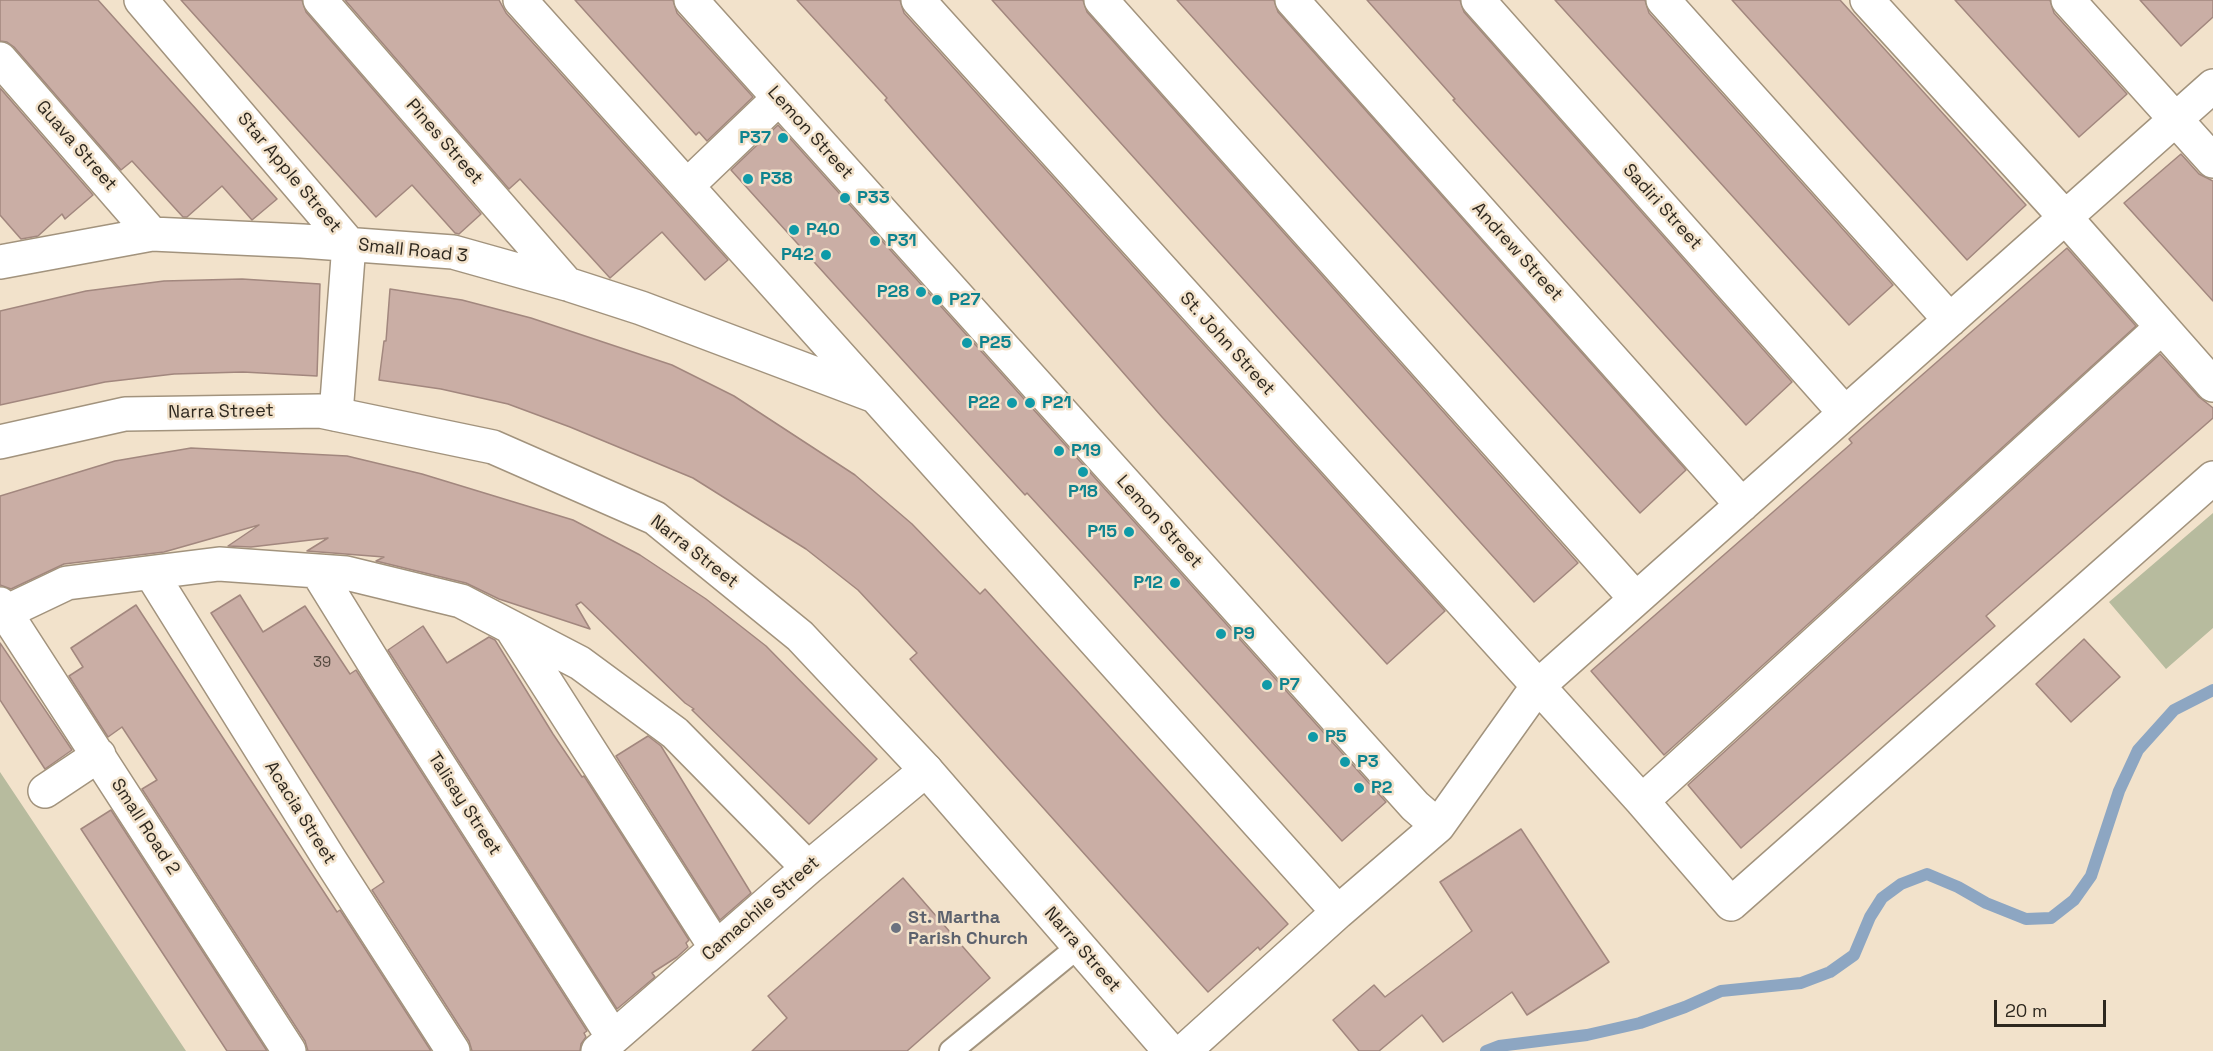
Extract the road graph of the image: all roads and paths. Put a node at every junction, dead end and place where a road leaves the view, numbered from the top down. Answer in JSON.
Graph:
{"nodes":[{"id":1,"x":141,"y":0,"type":"edge"},
{"id":2,"x":320,"y":0,"type":"edge"},
{"id":3,"x":520,"y":0,"type":"edge"},
{"id":4,"x":691,"y":0,"type":"edge"},
{"id":5,"x":918,"y":0,"type":"edge"},
{"id":6,"x":1101,"y":0,"type":"edge"},
{"id":7,"x":1292,"y":0,"type":"edge"},
{"id":8,"x":1478,"y":0,"type":"edge"},
{"id":9,"x":1663,"y":0,"type":"edge"},
{"id":10,"x":1867,"y":0,"type":"edge"},
{"id":11,"x":2068,"y":0,"type":"edge"},
{"id":12,"x":0,"y":59,"type":"edge"},
{"id":13,"x":2213,"y":86,"type":"edge"},
{"id":14,"x":779,"y":98,"type":"junction"},
{"id":15,"x":2175,"y":119,"type":"junction"},
{"id":16,"x":2213,"y":160,"type":"edge"},
{"id":17,"x":687,"y":186,"type":"junction"},
{"id":18,"x":2065,"y":217,"type":"junction"},
{"id":19,"x":152,"y":234,"type":"junction"},
{"id":20,"x":349,"y":244,"type":"junction"},
{"id":21,"x":0,"y":262,"type":"edge"},
{"id":22,"x":567,"y":284,"type":"junction"},
{"id":23,"x":1950,"y":320,"type":"junction"},
{"id":24,"x":2162,"y":327,"type":"junction"},
{"id":25,"x":2213,"y":385,"type":"edge"},
{"id":26,"x":877,"y":397,"type":"junction"},
{"id":27,"x":1845,"y":413,"type":"junction"},
{"id":28,"x":336,"y":414,"type":"junction"},
{"id":29,"x":0,"y":442,"type":"edge"},
{"id":30,"x":2213,"y":478,"type":"edge"},
{"id":31,"x":1742,"y":505,"type":"junction"},
{"id":32,"x":317,"y":571,"type":"junction"},
{"id":33,"x":151,"y":573,"type":"junction"},
{"id":34,"x":1636,"y":599,"type":"junction"},
{"id":35,"x":3,"y":608,"type":"edge"},
{"id":36,"x":512,"y":627,"type":"junction"},
{"id":37,"x":1537,"y":687,"type":"junction"},
{"id":38,"x":99,"y":755,"type":"junction"},
{"id":39,"x":926,"y":770,"type":"junction"},
{"id":40,"x":45,"y":791,"type":"dead end"},
{"id":41,"x":1642,"y":801,"type":"junction"},
{"id":42,"x":1438,"y":826,"type":"junction"},
{"id":43,"x":808,"y":868,"type":"junction"},
{"id":44,"x":1338,"y":912,"type":"junction"},
{"id":45,"x":1079,"y":946,"type":"junction"},
{"id":46,"x":716,"y":948,"type":"junction"},
{"id":47,"x":605,"y":1044,"type":"edge"},
{"id":48,"x":289,"y":1051,"type":"edge"},
{"id":49,"x":453,"y":1051,"type":"edge"},
{"id":50,"x":951,"y":1051,"type":"edge"},
{"id":51,"x":1170,"y":1051,"type":"edge"},
{"id":52,"x":1184,"y":1051,"type":"edge"}],
"edges":[{"from":1,"to":20,"type":"street","name":"Star Apple Street"},
{"from":2,"to":22,"type":"street","name":"Pines Street"},
{"from":3,"to":17,"type":"street"},
{"from":4,"to":14,"type":"street","name":"Lemon Street"},
{"from":5,"to":37,"type":"street","name":"St. John Street"},
{"from":6,"to":34,"type":"street"},
{"from":7,"to":31,"type":"street","name":"Andrew Street"},
{"from":8,"to":27,"type":"street","name":"Sadiri Street"},
{"from":9,"to":23,"type":"street"},
{"from":10,"to":18,"type":"street"},
{"from":11,"to":15,"type":"street"},
{"from":12,"to":19,"type":"street","name":"Guava Street"},
{"from":13,"to":15,"type":"street"},
{"from":14,"to":17,"type":"street"},
{"from":14,"to":42,"type":"street","name":"Lemon Street"},
{"from":15,"to":16,"type":"street"},
{"from":15,"to":18,"type":"street"},
{"from":17,"to":26,"type":"street"},
{"from":18,"to":23,"type":"street"},
{"from":18,"to":24,"type":"street"},
{"from":19,"to":20,"type":"street","name":"Small Road 3"},
{"from":19,"to":21,"type":"street","name":"Small Road 3"},
{"from":20,"to":22,"type":"street","name":"Small Road 3"},
{"from":20,"to":28,"type":"street","name":"Star Apple Street"},
{"from":22,"to":26,"type":"street","name":"Small Road 3"},
{"from":23,"to":27,"type":"street"},
{"from":24,"to":25,"type":"street"},
{"from":24,"to":41,"type":"street"},
{"from":26,"to":44,"type":"street"},
{"from":27,"to":31,"type":"street"},
{"from":28,"to":29,"type":"street","name":"Narra Street"},
{"from":28,"to":39,"type":"street","name":"Narra Street"},
{"from":30,"to":41,"type":"street","name":"St. John Street"},
{"from":31,"to":34,"type":"street"},
{"from":32,"to":33,"type":"street"},
{"from":32,"to":36,"type":"street"},
{"from":32,"to":47,"type":"street","name":"Talisay Street"},
{"from":33,"to":35,"type":"street"},
{"from":33,"to":49,"type":"street","name":"Acacia Street"},
{"from":34,"to":37,"type":"street"},
{"from":35,"to":38,"type":"street","name":"Small Road 2"},
{"from":36,"to":43,"type":"street"},
{"from":36,"to":46,"type":"street"},
{"from":37,"to":41,"type":"street","name":"St. John Street"},
{"from":37,"to":42,"type":"street"},
{"from":38,"to":40,"type":"street"},
{"from":38,"to":48,"type":"street","name":"Small Road 2"},
{"from":39,"to":43,"type":"street","name":"Camachile Street"},
{"from":39,"to":45,"type":"street","name":"Narra Street"},
{"from":42,"to":44,"type":"street"},
{"from":43,"to":46,"type":"street","name":"Camachile Street"},
{"from":44,"to":52,"type":"street"},
{"from":45,"to":50,"type":"lane"},
{"from":45,"to":51,"type":"street","name":"Narra Street"},
{"from":46,"to":47,"type":"street","name":"Camachile Street"}]}
